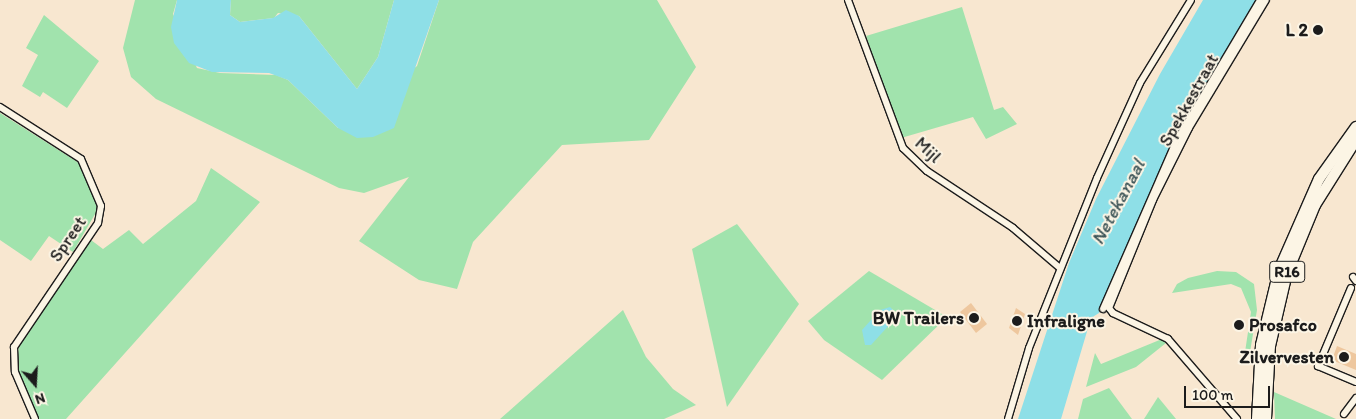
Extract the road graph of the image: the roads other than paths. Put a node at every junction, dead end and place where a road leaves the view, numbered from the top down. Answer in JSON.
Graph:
{"nodes":[{"id":1,"x":848,"y":0,"type":"edge"},
{"id":2,"x":1190,"y":0,"type":"edge"},
{"id":3,"x":1260,"y":0,"type":"edge"},
{"id":4,"x":1266,"y":0,"type":"edge"},
{"id":5,"x":0,"y":107,"type":"edge"},
{"id":6,"x":1356,"y":127,"type":"edge"},
{"id":7,"x":1356,"y":140,"type":"edge"},
{"id":8,"x":1060,"y":268,"type":"junction"},
{"id":9,"x":1351,"y":288,"type":"dead end"},
{"id":10,"x":1103,"y":309,"type":"dead end"},
{"id":11,"x":1356,"y":382,"type":"edge"},
{"id":12,"x":1356,"y":398,"type":"edge"},
{"id":13,"x":1344,"y":414,"type":"dead end"},
{"id":14,"x":35,"y":419,"type":"edge"},
{"id":15,"x":1008,"y":419,"type":"edge"},
{"id":16,"x":1237,"y":419,"type":"edge"},
{"id":17,"x":1257,"y":419,"type":"edge"},
{"id":18,"x":1266,"y":419,"type":"edge"}],
"edges":[{"from":1,"to":8,"type":"street","name":"Mijl"},
{"from":2,"to":8,"type":"street"},
{"from":3,"to":10,"type":"street"},
{"from":4,"to":16,"type":"street","name":"Spekkestraat"},
{"from":5,"to":14,"type":"street","name":"Spreet"},
{"from":6,"to":17,"type":"main road","number":"R16"},
{"from":7,"to":18,"type":"main road","number":"R16"},
{"from":8,"to":15,"type":"street"},
{"from":9,"to":11,"type":"street"},
{"from":12,"to":13,"type":"street"}]}
